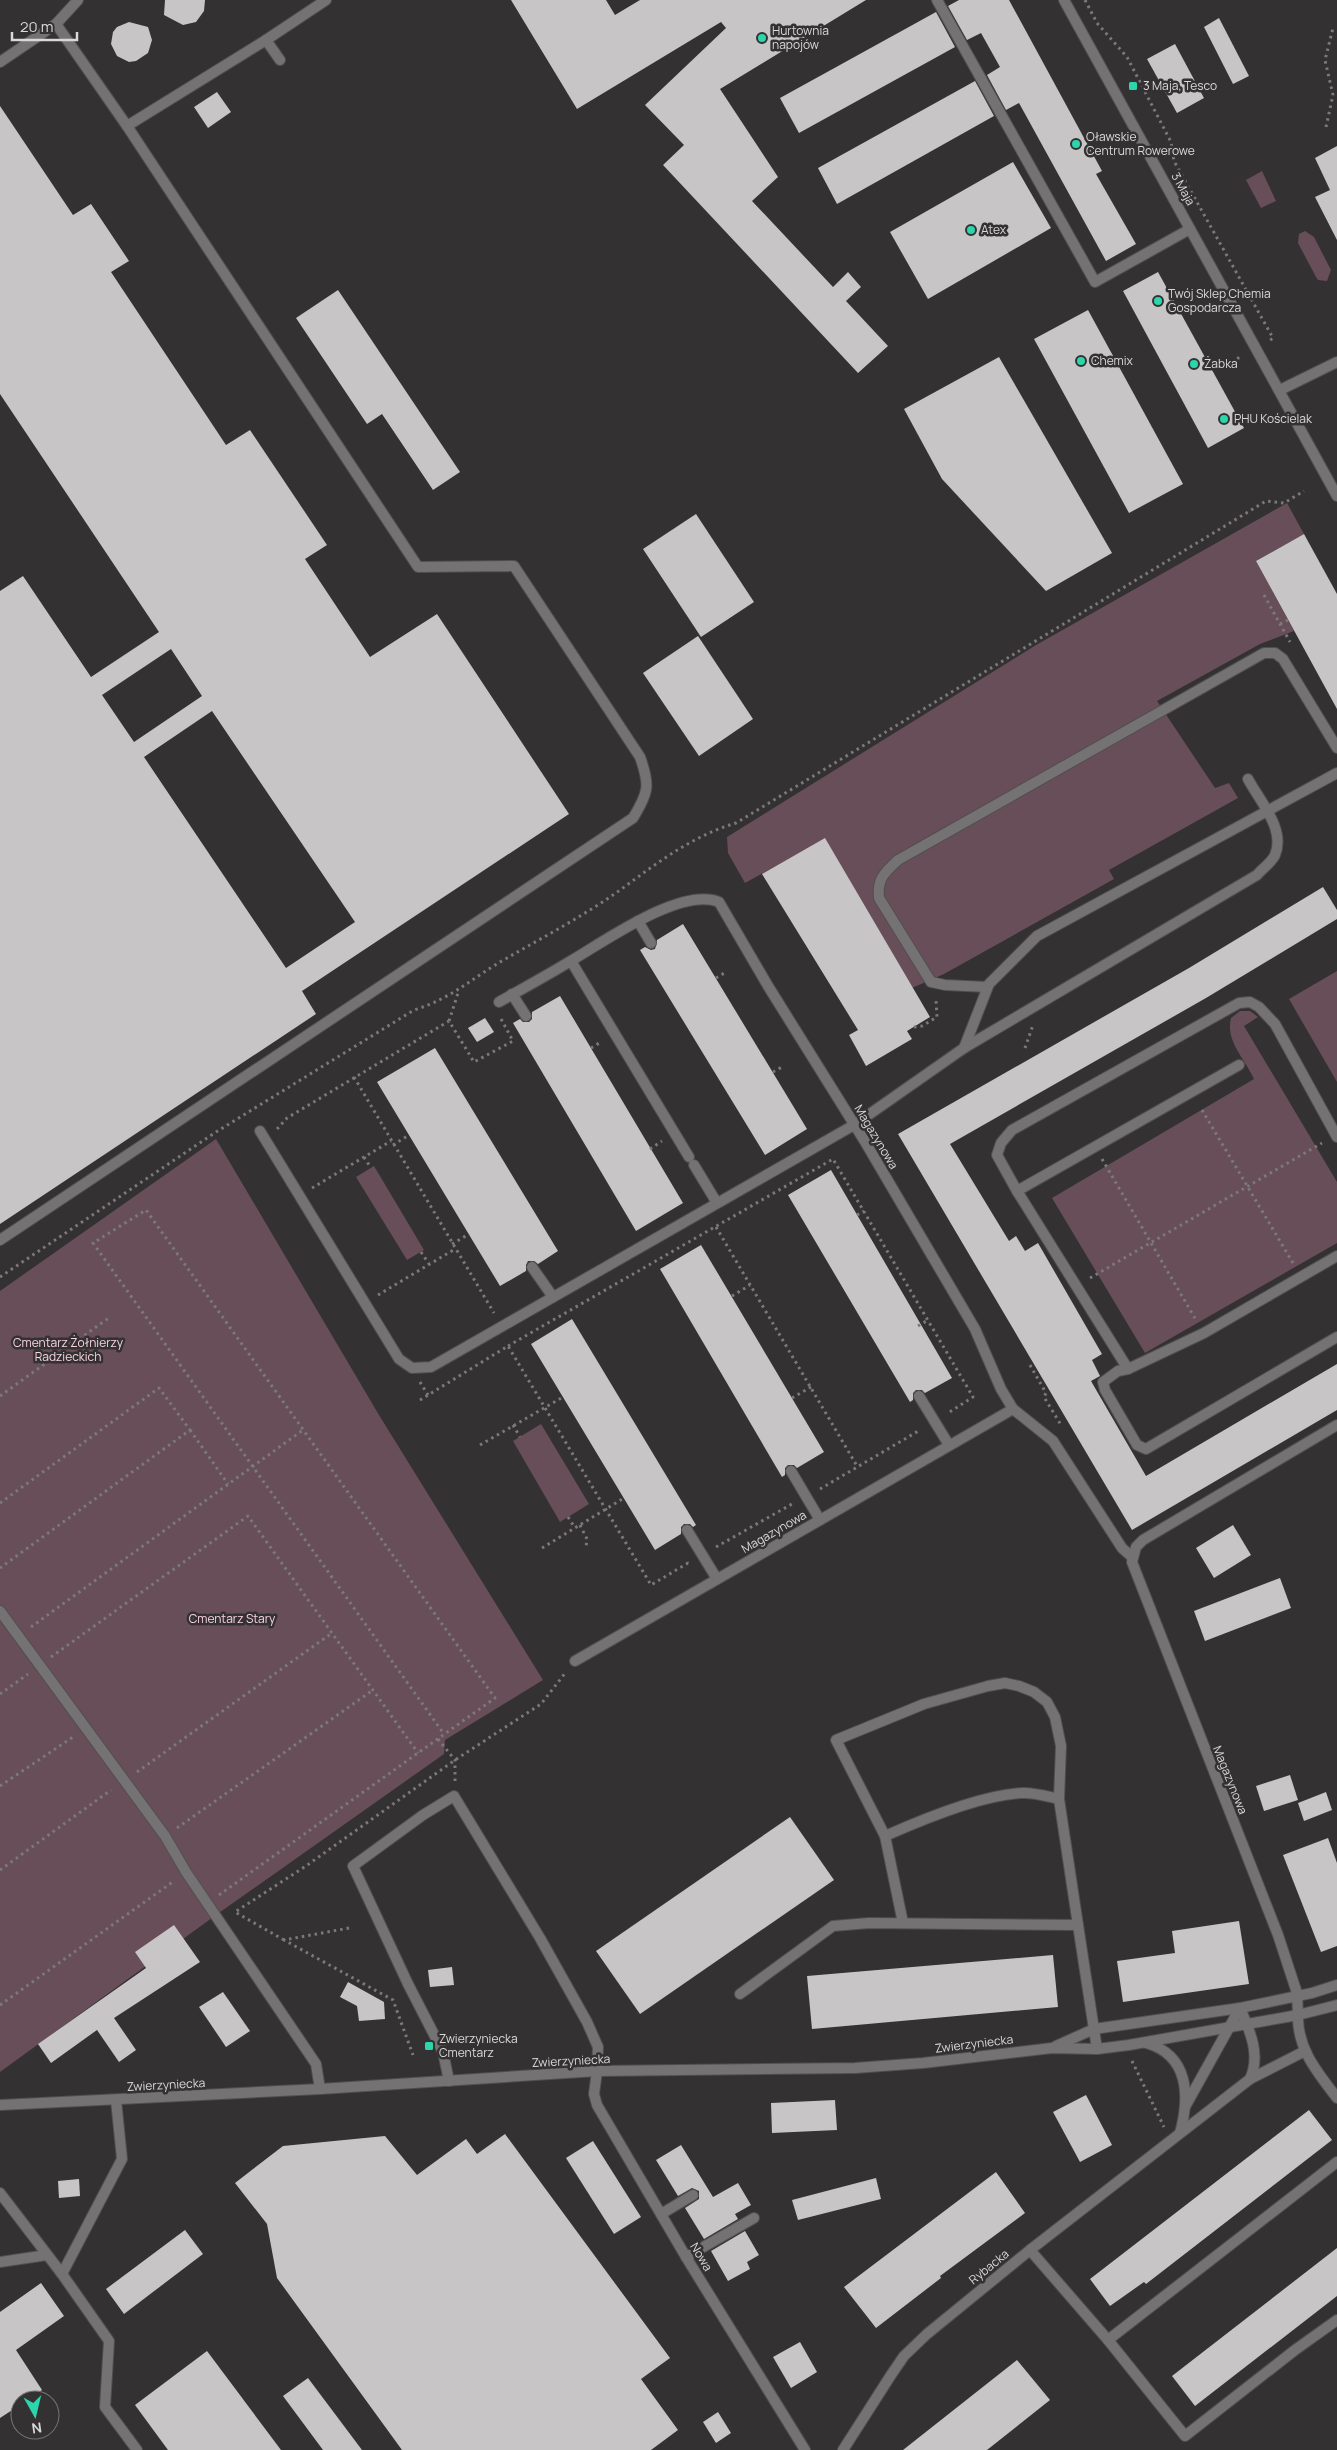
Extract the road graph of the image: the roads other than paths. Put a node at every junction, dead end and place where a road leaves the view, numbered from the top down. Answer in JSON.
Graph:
{"nodes":[{"id":1,"x":78,"y":0,"type":"edge"},
{"id":2,"x":326,"y":0,"type":"edge"},
{"id":3,"x":937,"y":0,"type":"edge"},
{"id":4,"x":1064,"y":0,"type":"edge"},
{"id":5,"x":56,"y":24,"type":"junction"},
{"id":6,"x":266,"y":40,"type":"junction"},
{"id":7,"x":280,"y":60,"type":"dead end"},
{"id":8,"x":0,"y":62,"type":"edge"},
{"id":9,"x":127,"y":126,"type":"junction"},
{"id":10,"x":1190,"y":229,"type":"junction"},
{"id":11,"x":1337,"y":362,"type":"edge"},
{"id":12,"x":1280,"y":390,"type":"junction"},
{"id":13,"x":1336,"y":490,"type":"edge"},
{"id":14,"x":1337,"y":748,"type":"edge"},
{"id":15,"x":1337,"y":773,"type":"edge"},
{"id":16,"x":1248,"y":779,"type":"dead end"},
{"id":17,"x":1266,"y":811,"type":"junction"},
{"id":18,"x":638,"y":921,"type":"junction"},
{"id":19,"x":651,"y":943,"type":"dead end"},
{"id":20,"x":571,"y":961,"type":"junction"},
{"id":21,"x":988,"y":987,"type":"junction"},
{"id":22,"x":512,"y":994,"type":"junction"},
{"id":23,"x":499,"y":1002,"type":"dead end"},
{"id":24,"x":526,"y":1016,"type":"dead end"},
{"id":25,"x":964,"y":1048,"type":"junction"},
{"id":26,"x":1239,"y":1065,"type":"dead end"},
{"id":27,"x":854,"y":1125,"type":"junction"},
{"id":28,"x":263,"y":1135,"type":"road end"},
{"id":29,"x":1336,"y":1136,"type":"edge"},
{"id":30,"x":1017,"y":1191,"type":"junction"},
{"id":31,"x":717,"y":1203,"type":"junction"},
{"id":32,"x":0,"y":1240,"type":"edge"},
{"id":33,"x":1337,"y":1256,"type":"edge"},
{"id":34,"x":532,"y":1267,"type":"dead end"},
{"id":35,"x":553,"y":1297,"type":"junction"},
{"id":36,"x":1337,"y":1337,"type":"edge"},
{"id":37,"x":1128,"y":1369,"type":"junction"},
{"id":38,"x":919,"y":1396,"type":"dead end"},
{"id":39,"x":1013,"y":1409,"type":"junction"},
{"id":40,"x":1337,"y":1425,"type":"edge"},
{"id":41,"x":949,"y":1445,"type":"junction"},
{"id":42,"x":791,"y":1471,"type":"dead end"},
{"id":43,"x":820,"y":1520,"type":"junction"},
{"id":44,"x":687,"y":1530,"type":"dead end"},
{"id":45,"x":1132,"y":1557,"type":"junction"},
{"id":46,"x":718,"y":1579,"type":"junction"},
{"id":47,"x":0,"y":1611,"type":"edge"},
{"id":48,"x":575,"y":1661,"type":"road end"},
{"id":49,"x":1059,"y":1799,"type":"junction"},
{"id":50,"x":885,"y":1836,"type":"junction"},
{"id":51,"x":903,"y":1923,"type":"junction"},
{"id":52,"x":1078,"y":1925,"type":"junction"},
{"id":53,"x":1337,"y":1985,"type":"edge"},
{"id":54,"x":740,"y":1994,"type":"dead end"},
{"id":55,"x":1298,"y":1996,"type":"junction"},
{"id":56,"x":1337,"y":2004,"type":"edge"},
{"id":57,"x":1240,"y":2008,"type":"junction"},
{"id":58,"x":1298,"y":2015,"type":"junction"},
{"id":59,"x":1247,"y":2024,"type":"junction"},
{"id":60,"x":1229,"y":2028,"type":"junction"},
{"id":61,"x":1094,"y":2029,"type":"junction"},
{"id":62,"x":1143,"y":2042,"type":"junction"},
{"id":63,"x":1052,"y":2048,"type":"junction"},
{"id":64,"x":1097,"y":2049,"type":"junction"},
{"id":65,"x":1305,"y":2052,"type":"junction"},
{"id":66,"x":597,"y":2071,"type":"junction"},
{"id":67,"x":1250,"y":2079,"type":"junction"},
{"id":68,"x":448,"y":2081,"type":"junction"},
{"id":69,"x":320,"y":2090,"type":"junction"},
{"id":70,"x":1337,"y":2098,"type":"edge"},
{"id":71,"x":116,"y":2100,"type":"junction"},
{"id":72,"x":0,"y":2104,"type":"edge"},
{"id":73,"x":1186,"y":2106,"type":"junction"},
{"id":74,"x":1180,"y":2132,"type":"junction"},
{"id":75,"x":1337,"y":2162,"type":"edge"},
{"id":76,"x":0,"y":2193,"type":"edge"},
{"id":77,"x":693,"y":2196,"type":"dead end"},
{"id":78,"x":661,"y":2214,"type":"junction"},
{"id":79,"x":754,"y":2218,"type":"dead end"},
{"id":80,"x":1030,"y":2250,"type":"junction"},
{"id":81,"x":48,"y":2255,"type":"junction"},
{"id":82,"x":686,"y":2257,"type":"junction"},
{"id":83,"x":0,"y":2262,"type":"edge"},
{"id":84,"x":62,"y":2274,"type":"junction"},
{"id":85,"x":1337,"y":2320,"type":"edge"},
{"id":86,"x":1108,"y":2340,"type":"junction"},
{"id":87,"x":137,"y":2450,"type":"edge"},
{"id":88,"x":804,"y":2450,"type":"edge"},
{"id":89,"x":843,"y":2450,"type":"edge"}],
"edges":[{"from":1,"to":5,"type":"street"},
{"from":2,"to":6,"type":"street"},
{"from":3,"to":10,"type":"street"},
{"from":4,"to":10,"type":"street","name":"3 Maja"},
{"from":5,"to":8,"type":"street"},
{"from":5,"to":9,"type":"street"},
{"from":6,"to":7,"type":"street"},
{"from":6,"to":9,"type":"street"},
{"from":9,"to":32,"type":"street"},
{"from":10,"to":12,"type":"street","name":"3 Maja"},
{"from":11,"to":12,"type":"street"},
{"from":12,"to":13,"type":"street","name":"3 Maja"},
{"from":14,"to":21,"type":"street"},
{"from":15,"to":17,"type":"street"},
{"from":16,"to":17,"type":"street"},
{"from":17,"to":21,"type":"street"},
{"from":17,"to":25,"type":"street"},
{"from":18,"to":19,"type":"street"},
{"from":18,"to":20,"type":"street"},
{"from":18,"to":27,"type":"street","name":"Magazynowa"},
{"from":20,"to":22,"type":"street"},
{"from":20,"to":31,"type":"street"},
{"from":21,"to":25,"type":"street"},
{"from":22,"to":23,"type":"street"},
{"from":22,"to":24,"type":"street"},
{"from":25,"to":27,"type":"street"},
{"from":26,"to":30,"type":"street"},
{"from":27,"to":31,"type":"street"},
{"from":27,"to":39,"type":"street","name":"Magazynowa"},
{"from":28,"to":35,"type":"street"},
{"from":29,"to":30,"type":"street"},
{"from":30,"to":37,"type":"street"},
{"from":31,"to":35,"type":"street"},
{"from":33,"to":37,"type":"street"},
{"from":34,"to":35,"type":"street"},
{"from":36,"to":37,"type":"street"},
{"from":38,"to":41,"type":"street"},
{"from":39,"to":41,"type":"street","name":"Magazynowa"},
{"from":39,"to":45,"type":"street","name":"Magazynowa"},
{"from":40,"to":45,"type":"street"},
{"from":41,"to":43,"type":"street","name":"Magazynowa"},
{"from":42,"to":43,"type":"street"},
{"from":43,"to":46,"type":"street","name":"Magazynowa"},
{"from":44,"to":46,"type":"street"},
{"from":45,"to":55,"type":"street","name":"Magazynowa"},
{"from":46,"to":48,"type":"street","name":"Magazynowa"},
{"from":47,"to":69,"type":"street"},
{"from":49,"to":50,"type":"street"},
{"from":49,"to":50,"type":"street"},
{"from":49,"to":52,"type":"street"},
{"from":50,"to":51,"type":"street"},
{"from":51,"to":52,"type":"street"},
{"from":51,"to":54,"type":"street"},
{"from":52,"to":61,"type":"street"},
{"from":53,"to":55,"type":"street","name":"Zwierzyniecka"},
{"from":55,"to":57,"type":"street","name":"Zwierzyniecka"},
{"from":55,"to":58,"type":"street","name":"Magazynowa"},
{"from":56,"to":58,"type":"street","name":"Zwierzyniecka"},
{"from":57,"to":59,"type":"street"},
{"from":57,"to":60,"type":"street"},
{"from":57,"to":61,"type":"street","name":"Zwierzyniecka"},
{"from":58,"to":59,"type":"street","name":"Zwierzyniecka"},
{"from":58,"to":65,"type":"street"},
{"from":59,"to":60,"type":"street","name":"Zwierzyniecka"},
{"from":59,"to":67,"type":"street"},
{"from":60,"to":62,"type":"street","name":"Zwierzyniecka"},
{"from":60,"to":73,"type":"street"},
{"from":61,"to":63,"type":"street","name":"Zwierzyniecka"},
{"from":61,"to":64,"type":"street"},
{"from":62,"to":64,"type":"street","name":"Zwierzyniecka"},
{"from":62,"to":73,"type":"street"},
{"from":63,"to":64,"type":"street","name":"Zwierzyniecka"},
{"from":63,"to":66,"type":"street","name":"Zwierzyniecka"},
{"from":65,"to":67,"type":"street","name":"Rybacka"},
{"from":65,"to":70,"type":"street"},
{"from":66,"to":68,"type":"street","name":"Zwierzyniecka"},
{"from":66,"to":68,"type":"street","name":"Nowa"},
{"from":66,"to":78,"type":"street","name":"Nowa"},
{"from":67,"to":74,"type":"street","name":"Rybacka"},
{"from":68,"to":69,"type":"street","name":"Zwierzyniecka"},
{"from":69,"to":71,"type":"street","name":"Zwierzyniecka"},
{"from":71,"to":72,"type":"street","name":"Zwierzyniecka"},
{"from":71,"to":84,"type":"street"},
{"from":73,"to":74,"type":"street"},
{"from":74,"to":80,"type":"street","name":"Rybacka"},
{"from":75,"to":86,"type":"street"},
{"from":76,"to":81,"type":"street"},
{"from":77,"to":78,"type":"street"},
{"from":78,"to":82,"type":"street","name":"Nowa"},
{"from":79,"to":82,"type":"street"},
{"from":80,"to":86,"type":"street"},
{"from":80,"to":89,"type":"street","name":"Rybacka"},
{"from":81,"to":83,"type":"street"},
{"from":81,"to":84,"type":"street"},
{"from":82,"to":88,"type":"street","name":"Nowa"},
{"from":84,"to":87,"type":"street"},
{"from":85,"to":86,"type":"street"}]}
